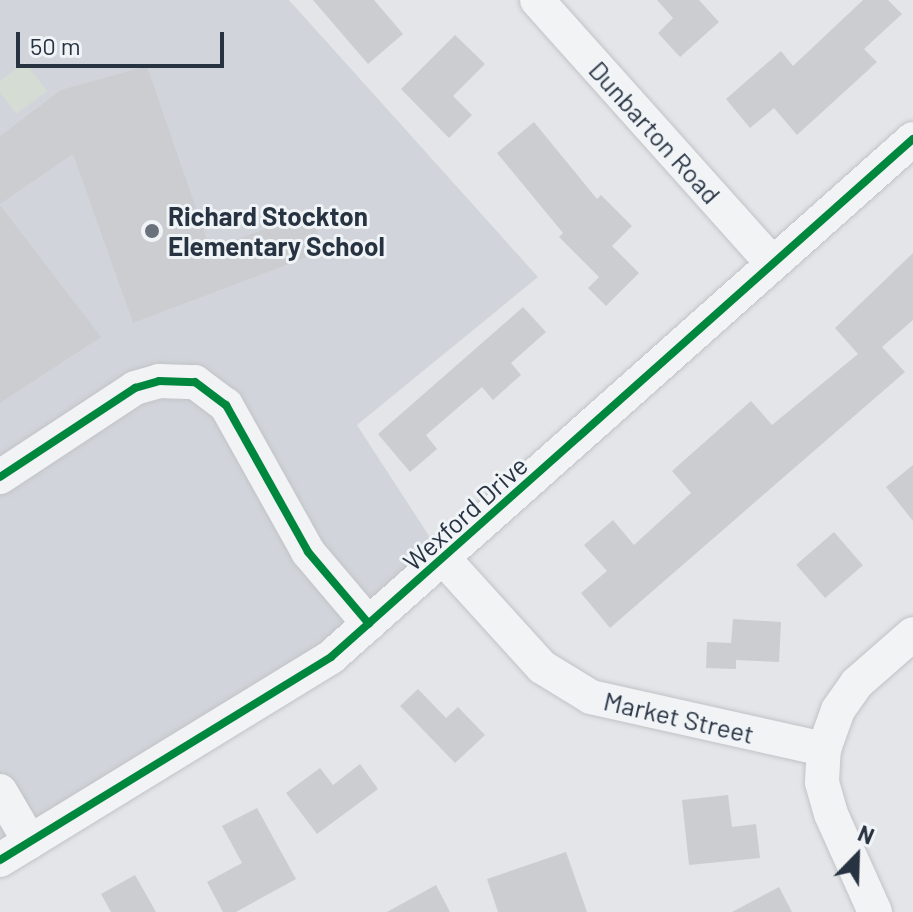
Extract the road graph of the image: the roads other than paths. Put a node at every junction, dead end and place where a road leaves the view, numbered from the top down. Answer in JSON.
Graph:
{"nodes":[{"id":1,"x":537,"y":0,"type":"edge"},
{"id":2,"x":913,"y":139,"type":"edge"},
{"id":3,"x":772,"y":263,"type":"junction"},
{"id":4,"x":0,"y":477,"type":"edge"},
{"id":5,"x":444,"y":559,"type":"junction"},
{"id":6,"x":369,"y":624,"type":"junction"},
{"id":7,"x":913,"y":634,"type":"edge"},
{"id":8,"x":824,"y":749,"type":"junction"},
{"id":9,"x":0,"y":791,"type":"edge"},
{"id":10,"x":30,"y":842,"type":"junction"},
{"id":11,"x":0,"y":860,"type":"edge"},
{"id":12,"x":875,"y":912,"type":"edge"}],
"edges":[{"from":1,"to":3,"type":"street","name":"Dunbarton Road"},
{"from":2,"to":3,"type":"street","name":"Wexford Drive"},
{"from":3,"to":5,"type":"street","name":"Wexford Drive"},
{"from":4,"to":6,"type":"street"},
{"from":5,"to":6,"type":"street","name":"Wexford Drive"},
{"from":5,"to":8,"type":"street","name":"Market Street"},
{"from":6,"to":10,"type":"street","name":"Wexford Drive"},
{"from":7,"to":8,"type":"street"},
{"from":8,"to":12,"type":"street"},
{"from":9,"to":10,"type":"street"},
{"from":10,"to":11,"type":"street","name":"Wexford Drive"}]}
